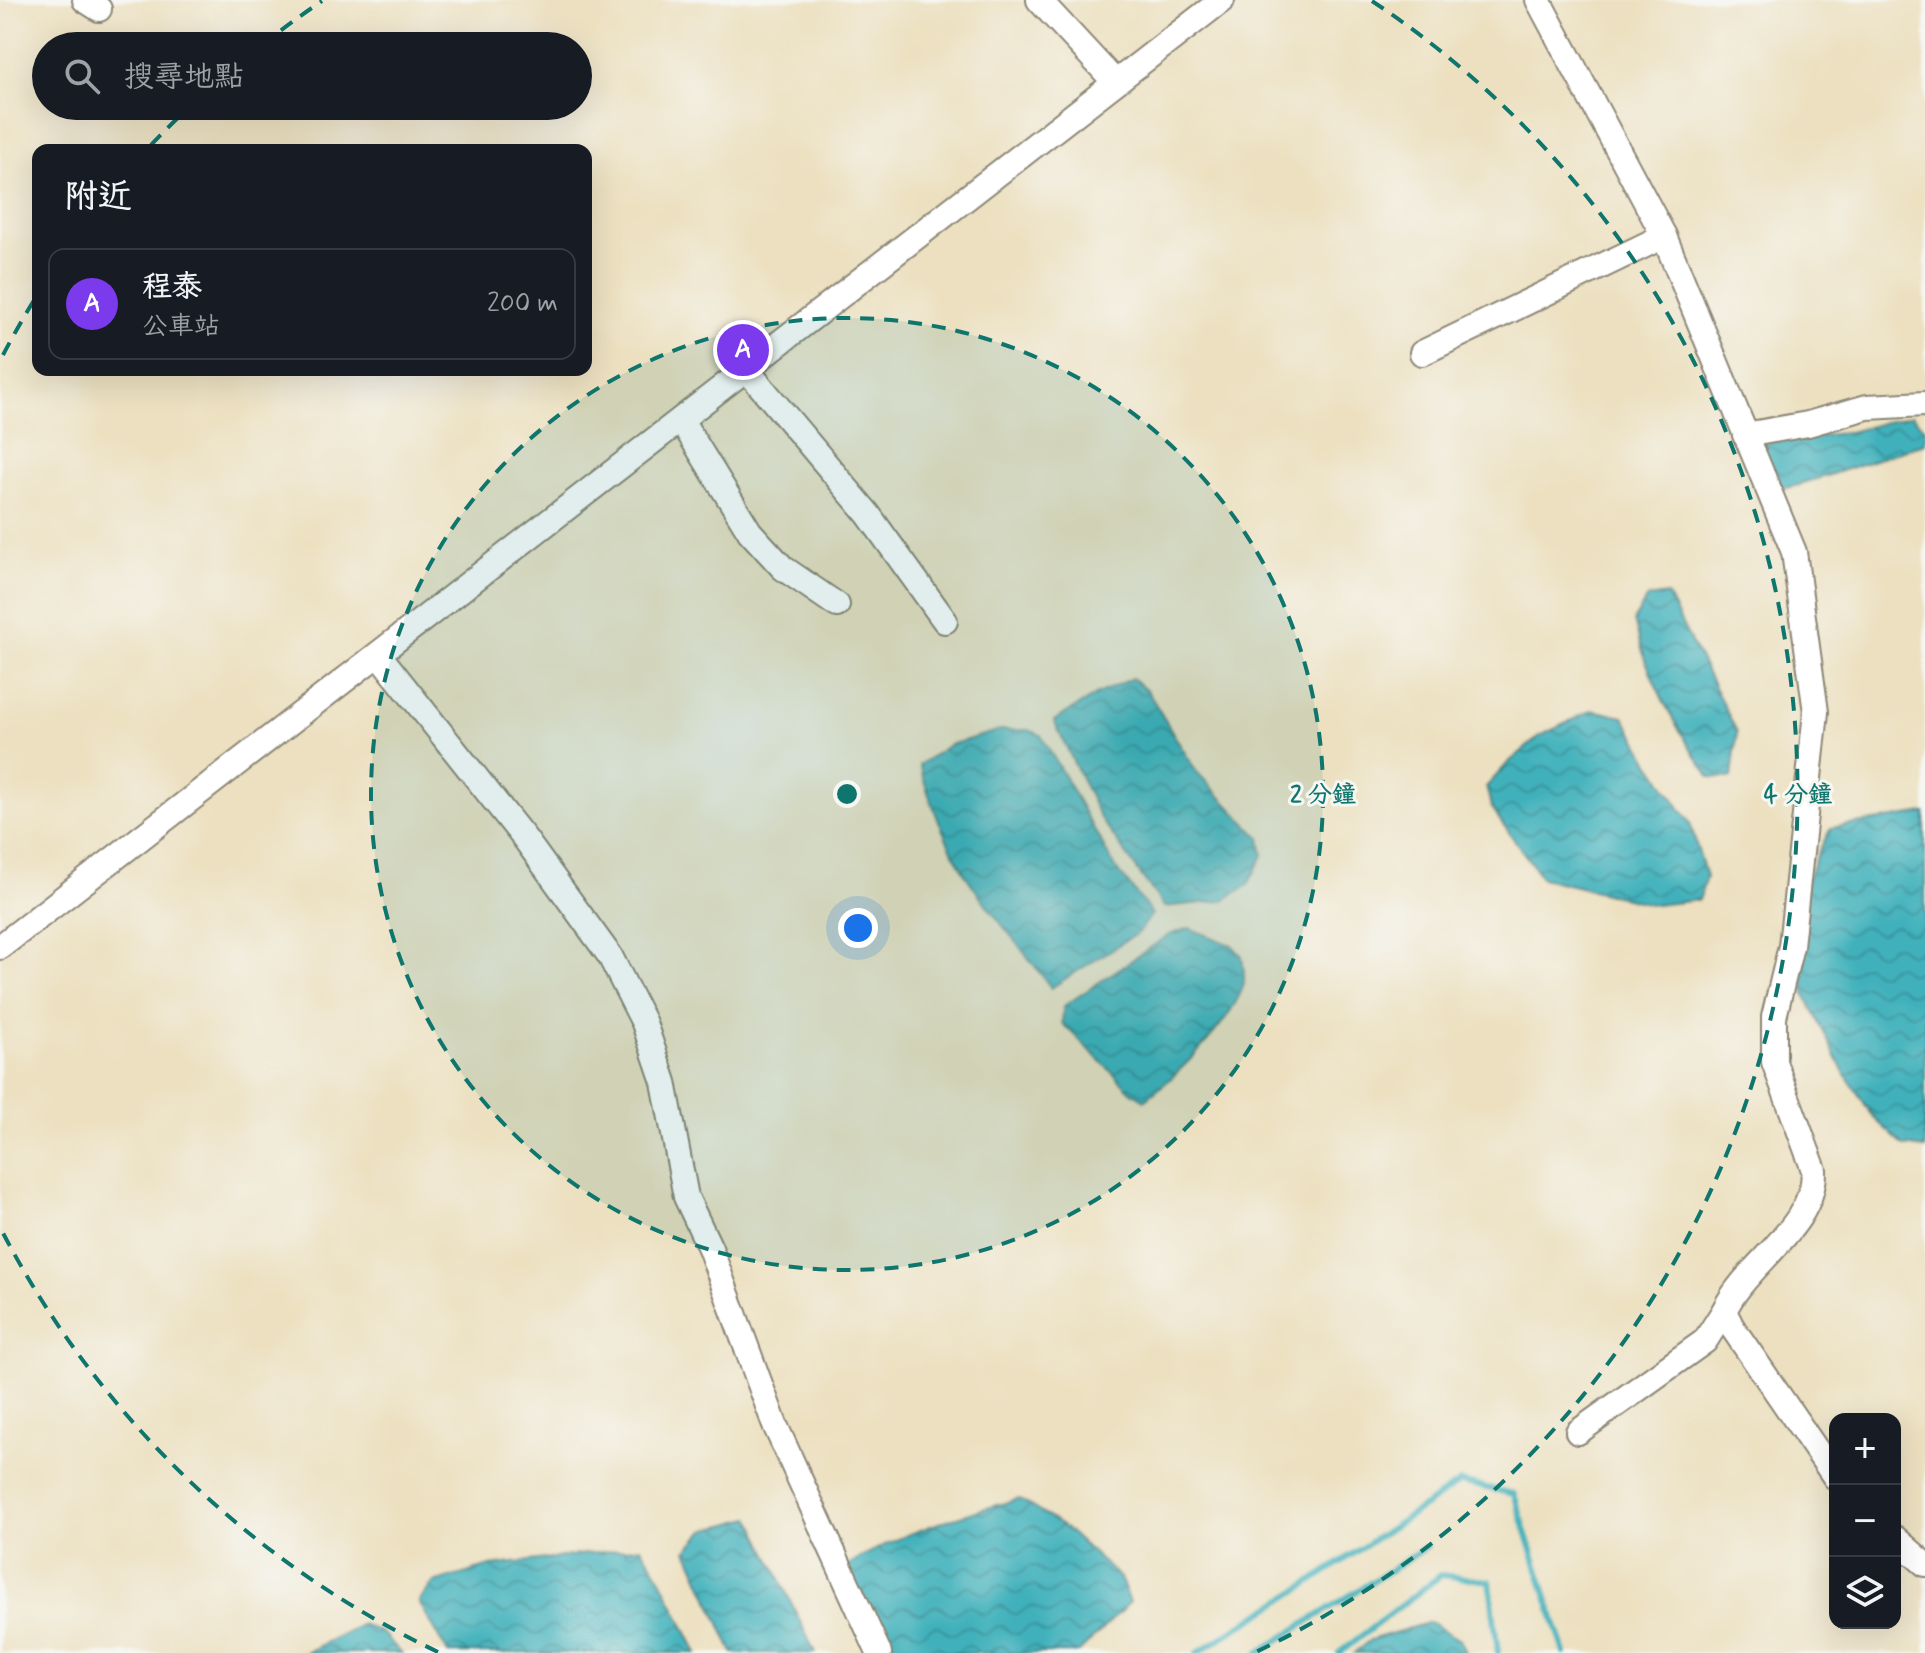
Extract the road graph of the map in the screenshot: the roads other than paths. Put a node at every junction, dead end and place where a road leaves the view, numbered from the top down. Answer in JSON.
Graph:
{"nodes":[{"id":1,"x":1039,"y":0,"type":"edge"},
{"id":2,"x":1222,"y":0,"type":"edge"},
{"id":3,"x":1538,"y":0,"type":"edge"},
{"id":4,"x":1115,"y":82,"type":"junction"},
{"id":5,"x":1664,"y":236,"type":"junction"},
{"id":6,"x":1422,"y":353,"type":"dead end"},
{"id":7,"x":747,"y":370,"type":"junction"},
{"id":8,"x":1925,"y":404,"type":"edge"},
{"id":9,"x":681,"y":420,"type":"junction"},
{"id":10,"x":1745,"y":435,"type":"junction"},
{"id":11,"x":837,"y":605,"type":"dead end"},
{"id":12,"x":945,"y":621,"type":"dead end"},
{"id":13,"x":379,"y":655,"type":"junction"},
{"id":14,"x":0,"y":947,"type":"edge"},
{"id":15,"x":1724,"y":1311,"type":"junction"},
{"id":16,"x":1578,"y":1432,"type":"dead end"},
{"id":17,"x":1829,"y":1468,"type":"edge"},
{"id":18,"x":1901,"y":1543,"type":"edge"},
{"id":19,"x":1925,"y":1564,"type":"edge"},
{"id":20,"x":879,"y":1653,"type":"edge"}],
"edges":[{"from":1,"to":4,"type":"street"},
{"from":2,"to":4,"type":"street"},
{"from":3,"to":5,"type":"street"},
{"from":4,"to":7,"type":"street"},
{"from":5,"to":6,"type":"street"},
{"from":5,"to":10,"type":"street"},
{"from":7,"to":9,"type":"street"},
{"from":7,"to":12,"type":"street"},
{"from":8,"to":10,"type":"street"},
{"from":9,"to":11,"type":"street"},
{"from":9,"to":13,"type":"street"},
{"from":10,"to":15,"type":"street"},
{"from":13,"to":14,"type":"street"},
{"from":13,"to":20,"type":"street"},
{"from":15,"to":16,"type":"street"},
{"from":15,"to":17,"type":"street"},
{"from":18,"to":19,"type":"street"}]}
